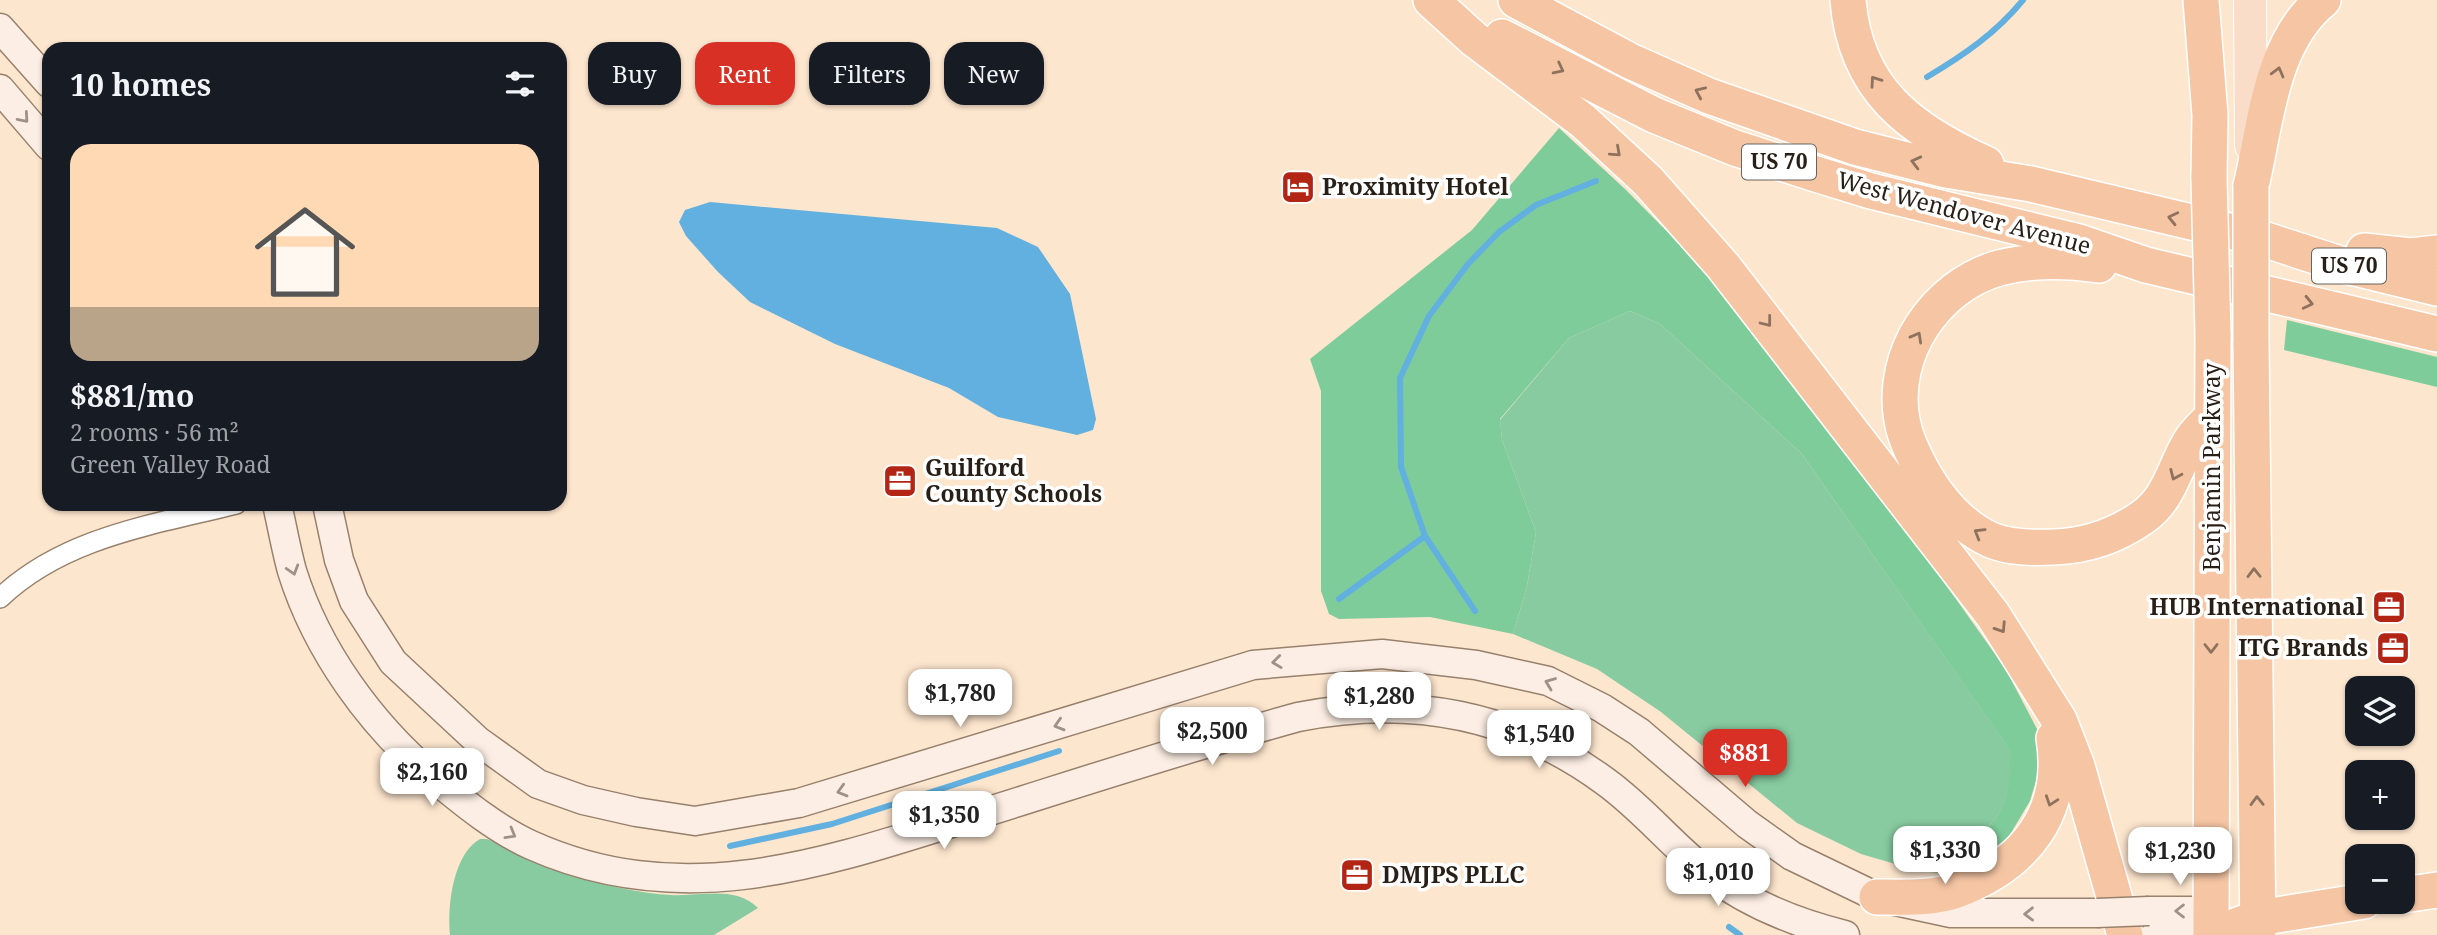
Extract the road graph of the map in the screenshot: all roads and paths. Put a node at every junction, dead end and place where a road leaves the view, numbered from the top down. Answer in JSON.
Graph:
{"nodes":[{"id":1,"x":1433,"y":0,"type":"edge"},
{"id":2,"x":1516,"y":0,"type":"edge"},
{"id":3,"x":1848,"y":0,"type":"edge"},
{"id":4,"x":2201,"y":0,"type":"edge"},
{"id":5,"x":2215,"y":0,"type":"edge"},
{"id":6,"x":2250,"y":0,"type":"edge"},
{"id":7,"x":2323,"y":0,"type":"edge"},
{"id":8,"x":0,"y":28,"type":"edge"},
{"id":9,"x":42,"y":75,"type":"edge"},
{"id":10,"x":0,"y":89,"type":"edge"},
{"id":11,"x":2210,"y":115,"type":"junction"},
{"id":12,"x":42,"y":138,"type":"edge"},
{"id":13,"x":2031,"y":184,"type":"junction"},
{"id":14,"x":2251,"y":186,"type":"junction"},
{"id":15,"x":2263,"y":239,"type":"junction"},
{"id":16,"x":2437,"y":253,"type":"edge"},
{"id":17,"x":2146,"y":265,"type":"junction"},
{"id":18,"x":2437,"y":288,"type":"edge"},
{"id":19,"x":2437,"y":334,"type":"edge"},
{"id":20,"x":2211,"y":418,"type":"junction"},
{"id":21,"x":210,"y":511,"type":"edge"},
{"id":22,"x":279,"y":511,"type":"edge"},
{"id":23,"x":328,"y":511,"type":"edge"},
{"id":24,"x":0,"y":598,"type":"edge"},
{"id":25,"x":2026,"y":666,"type":"junction"},
{"id":26,"x":2437,"y":890,"type":"edge"},
{"id":27,"x":2415,"y":893,"type":"edge"},
{"id":28,"x":1877,"y":897,"type":"junction"},
{"id":29,"x":2345,"y":906,"type":"edge"},
{"id":30,"x":2143,"y":927,"type":"edge"},
{"id":31,"x":2211,"y":927,"type":"edge"},
{"id":32,"x":2258,"y":927,"type":"edge"},
{"id":33,"x":1845,"y":935,"type":"edge"}],
"edges":[{"from":1,"to":17,"type":"highway","name":"West Wendover Avenue","number":"US 70","one_way":true},
{"from":1,"to":25,"type":"highway","one_way":true},
{"from":13,"to":2,"type":"highway","name":"West Wendover Avenue","number":"US 70","one_way":true},
{"from":13,"to":3,"type":"highway","one_way":true},
{"from":4,"to":11,"type":"highway"},
{"from":5,"to":11,"type":"main road","name":"Benjamin Parkway"},
{"from":6,"to":14,"type":"main road","name":"Benjamin Parkway"},
{"from":14,"to":7,"type":"highway","one_way":true},
{"from":8,"to":9,"type":"main road"},
{"from":10,"to":12,"type":"main road","one_way":true},
{"from":11,"to":20,"type":"highway","name":"Benjamin Parkway","bridge":true},
{"from":15,"to":13,"type":"highway","name":"West Wendover Avenue","number":"US 70","one_way":true},
{"from":32,"to":14,"type":"highway","name":"Benjamin Parkway","one_way":true,"bridge":true},
{"from":15,"to":16,"type":"highway"},
{"from":15,"to":18,"type":"highway","name":"West Wendover Avenue","number":"US 70"},
{"from":17,"to":19,"type":"highway","name":"West Wendover Avenue","number":"US 70","one_way":true},
{"from":20,"to":17,"type":"highway","one_way":true},
{"from":20,"to":31,"type":"highway","name":"Benjamin Parkway","one_way":true},
{"from":21,"to":24,"type":"street"},
{"from":22,"to":33,"type":"main road","one_way":true},
{"from":28,"to":23,"type":"main road","one_way":true},
{"from":25,"to":28,"type":"highway","one_way":true},
{"from":25,"to":30,"type":"highway"},
{"from":26,"to":27,"type":"highway"},
{"from":30,"to":28,"type":"main road","one_way":true,"bridge":true},
{"from":29,"to":32,"type":"highway"},
{"from":30,"to":31,"type":"main road"},
{"from":31,"to":32,"type":"highway"}]}
